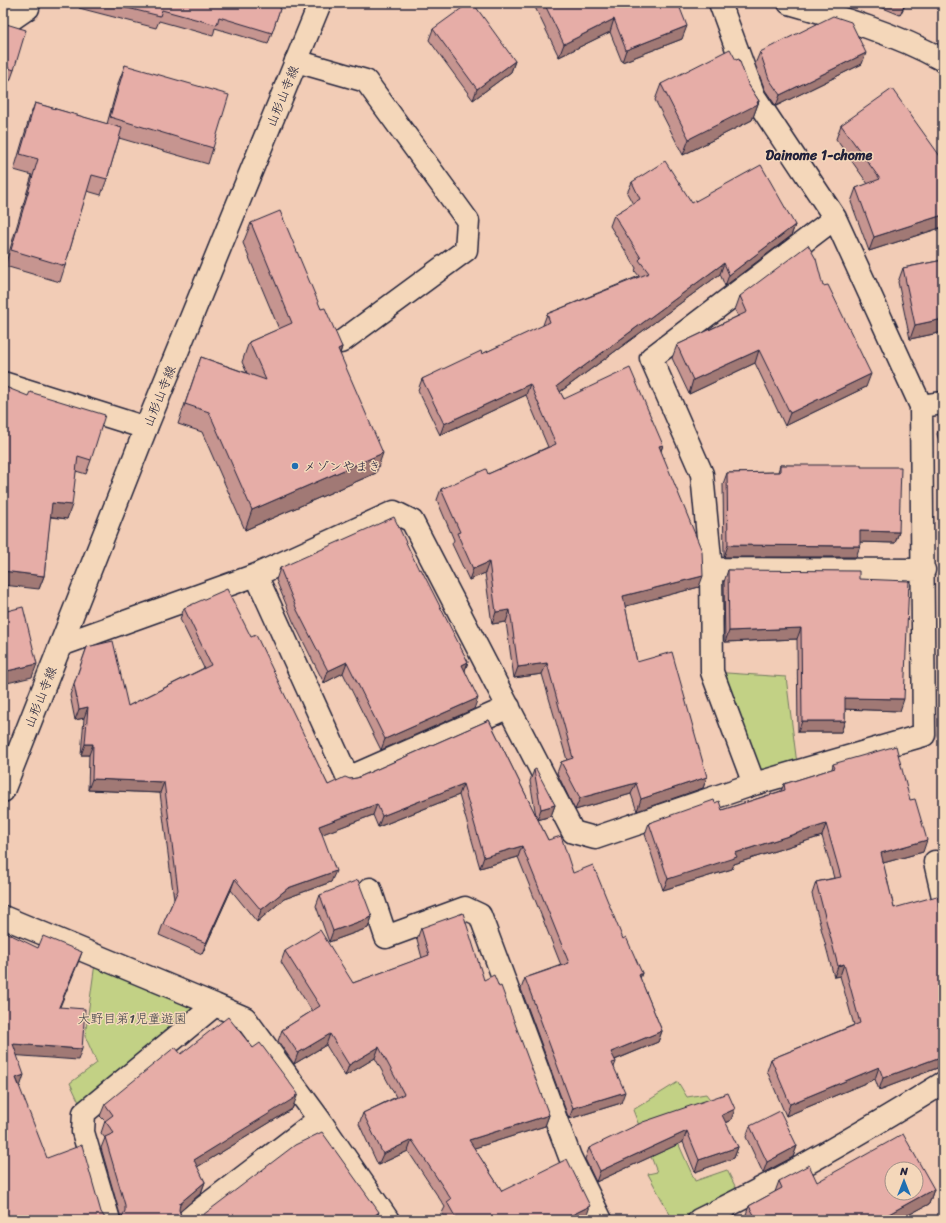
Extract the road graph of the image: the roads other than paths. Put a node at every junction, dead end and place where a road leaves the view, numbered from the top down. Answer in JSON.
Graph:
{"nodes":[{"id":1,"x":29,"y":3,"type":"edge"},
{"id":2,"x":320,"y":3,"type":"edge"},
{"id":3,"x":720,"y":3,"type":"edge"},
{"id":4,"x":789,"y":3,"type":"edge"},
{"id":5,"x":3,"y":16,"type":"edge"},
{"id":6,"x":943,"y":60,"type":"edge"},
{"id":7,"x":296,"y":61,"type":"junction"},
{"id":8,"x":835,"y":218,"type":"junction"},
{"id":9,"x":341,"y":342,"type":"edge"},
{"id":10,"x":3,"y":382,"type":"edge"},
{"id":11,"x":943,"y":403,"type":"edge"},
{"id":12,"x":921,"y":406,"type":"junction"},
{"id":13,"x":146,"y":428,"type":"junction"},
{"id":14,"x":711,"y":569,"type":"junction"},
{"id":15,"x":924,"y":570,"type":"junction"},
{"id":16,"x":256,"y":574,"type":"junction"},
{"id":17,"x":61,"y":645,"type":"junction"},
{"id":18,"x":509,"y":707,"type":"junction"},
{"id":19,"x":754,"y":784,"type":"junction"},
{"id":20,"x":3,"y":791,"type":"edge"},
{"id":21,"x":935,"y":862,"type":"dead end"},
{"id":22,"x":370,"y":889,"type":"dead end"},
{"id":23,"x":943,"y":897,"type":"edge"},
{"id":24,"x":3,"y":917,"type":"edge"},
{"id":25,"x":215,"y":1005,"type":"junction"},
{"id":26,"x":943,"y":1082,"type":"edge"},
{"id":27,"x":319,"y":1119,"type":"junction"},
{"id":28,"x":109,"y":1220,"type":"edge"},
{"id":29,"x":187,"y":1220,"type":"edge"},
{"id":30,"x":388,"y":1220,"type":"edge"},
{"id":31,"x":601,"y":1220,"type":"edge"},
{"id":32,"x":699,"y":1220,"type":"edge"}],
"edges":[{"from":1,"to":5,"type":"main road"},
{"from":2,"to":7,"type":"main road","name":"山形山寺線"},
{"from":3,"to":8,"type":"main road"},
{"from":4,"to":6,"type":"main road"},
{"from":7,"to":9,"type":"main road"},
{"from":7,"to":13,"type":"main road","name":"山形山寺線"},
{"from":8,"to":12,"type":"main road"},
{"from":8,"to":14,"type":"main road"},
{"from":10,"to":13,"type":"main road"},
{"from":11,"to":12,"type":"main road"},
{"from":12,"to":15,"type":"main road"},
{"from":13,"to":17,"type":"main road","name":"山形山寺線"},
{"from":14,"to":15,"type":"main road"},
{"from":14,"to":19,"type":"main road"},
{"from":15,"to":19,"type":"main road"},
{"from":16,"to":17,"type":"main road"},
{"from":16,"to":18,"type":"main road"},
{"from":16,"to":18,"type":"main road"},
{"from":17,"to":20,"type":"main road","name":"山形山寺線"},
{"from":18,"to":19,"type":"main road"},
{"from":21,"to":23,"type":"main road"},
{"from":22,"to":31,"type":"main road"},
{"from":24,"to":25,"type":"main road"},
{"from":25,"to":27,"type":"main road"},
{"from":25,"to":28,"type":"main road"},
{"from":26,"to":32,"type":"main road"},
{"from":27,"to":29,"type":"main road"},
{"from":27,"to":30,"type":"main road"}]}
